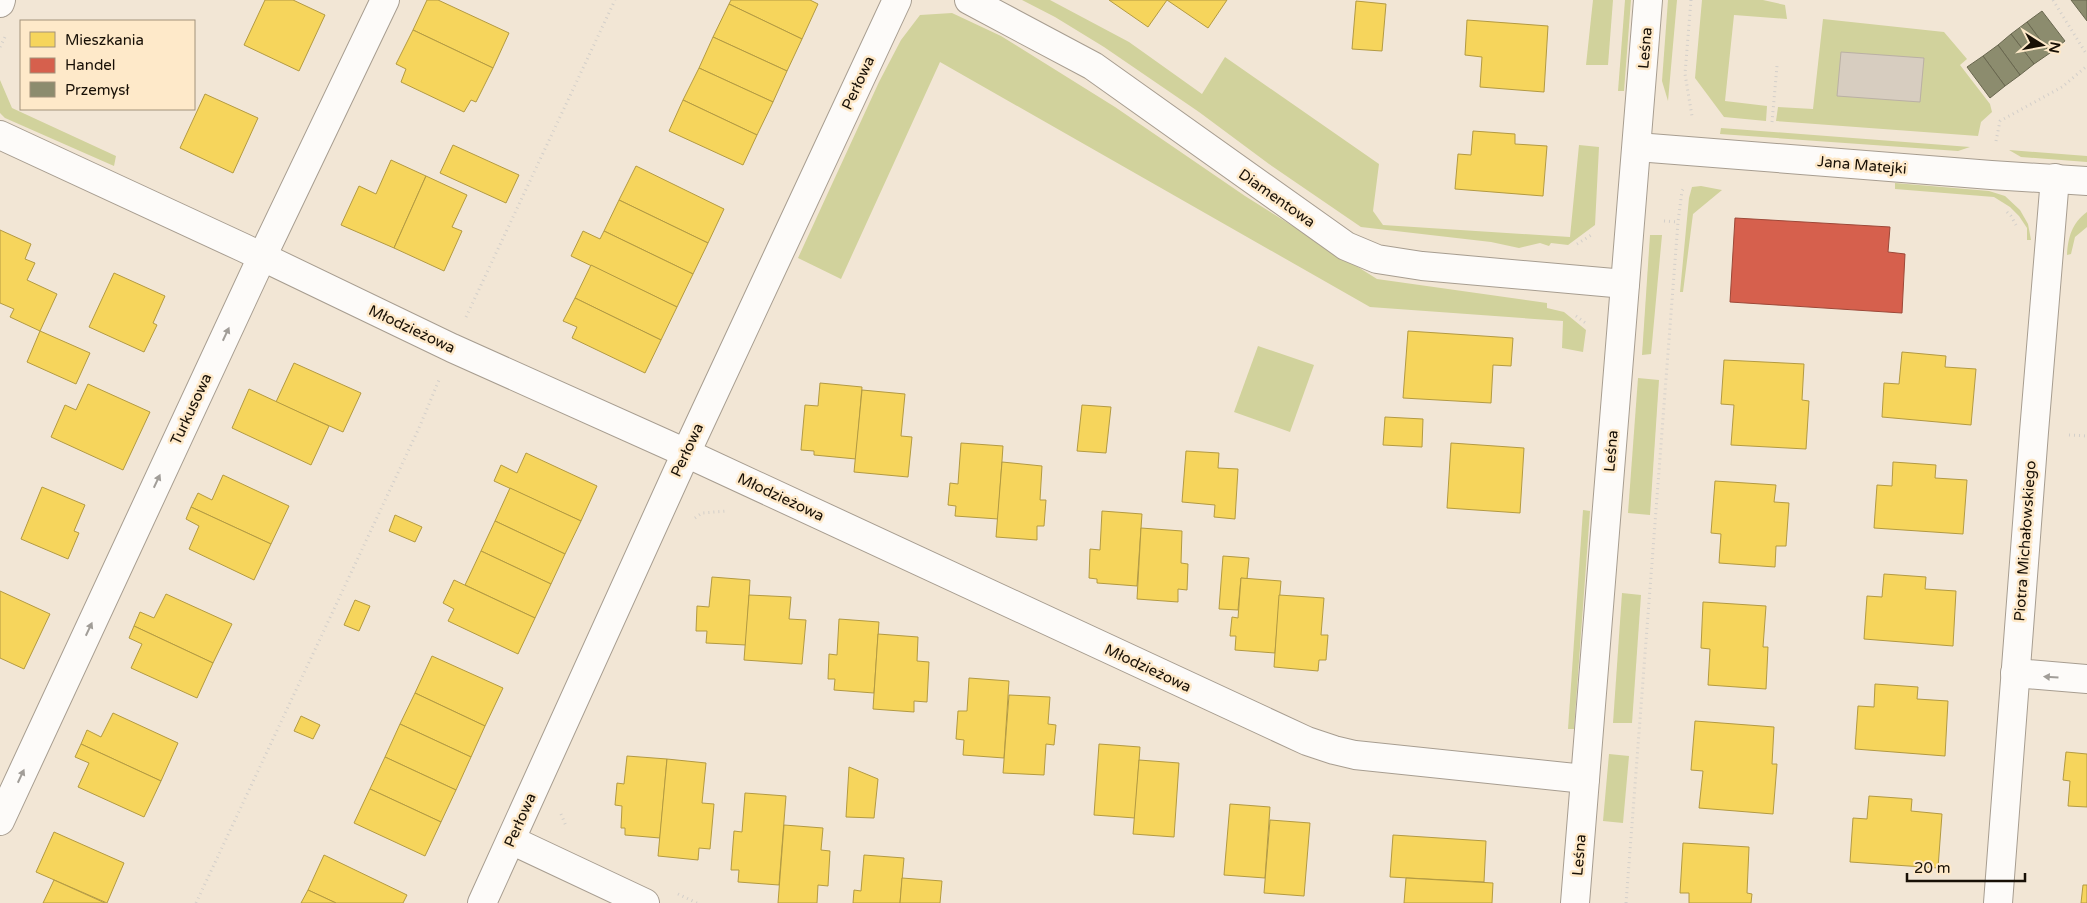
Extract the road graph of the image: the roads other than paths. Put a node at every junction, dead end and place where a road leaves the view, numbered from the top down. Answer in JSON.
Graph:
{"nodes":[{"id":1,"x":385,"y":0,"type":"edge"},
{"id":2,"x":897,"y":0,"type":"edge"},
{"id":3,"x":969,"y":0,"type":"edge"},
{"id":4,"x":1648,"y":0,"type":"edge"},
{"id":5,"x":0,"y":135,"type":"edge"},
{"id":6,"x":1637,"y":146,"type":"junction"},
{"id":7,"x":2055,"y":178,"type":"junction"},
{"id":8,"x":2087,"y":181,"type":"edge"},
{"id":9,"x":262,"y":257,"type":"junction"},
{"id":10,"x":1625,"y":284,"type":"junction"},
{"id":11,"x":686,"y":453,"type":"junction"},
{"id":12,"x":2015,"y":673,"type":"junction"},
{"id":13,"x":2087,"y":679,"type":"edge"},
{"id":14,"x":1585,"y":779,"type":"junction"},
{"id":15,"x":0,"y":820,"type":"edge"},
{"id":16,"x":511,"y":840,"type":"junction"},
{"id":17,"x":482,"y":903,"type":"edge"},
{"id":18,"x":645,"y":903,"type":"edge"},
{"id":19,"x":1575,"y":903,"type":"edge"},
{"id":20,"x":1998,"y":903,"type":"edge"}],
"edges":[{"from":1,"to":9,"type":"street","name":"Turkusowa"},
{"from":2,"to":11,"type":"street","name":"Perłowa"},
{"from":3,"to":10,"type":"street","name":"Diamentowa"},
{"from":4,"to":6,"type":"street","name":"Leśna"},
{"from":5,"to":9,"type":"street","name":"Młodzieżowa"},
{"from":6,"to":7,"type":"street","name":"Jana Matejki"},
{"from":6,"to":10,"type":"street","name":"Leśna"},
{"from":7,"to":8,"type":"street","name":"Jana Matejki"},
{"from":7,"to":12,"type":"street","name":"Piotra Michałowskiego"},
{"from":9,"to":11,"type":"street","name":"Młodzieżowa"},
{"from":15,"to":9,"type":"street","name":"Turkusowa","one_way":true},
{"from":10,"to":14,"type":"street","name":"Leśna"},
{"from":11,"to":14,"type":"street","name":"Młodzieżowa"},
{"from":11,"to":16,"type":"street","name":"Perłowa"},
{"from":13,"to":12,"type":"street","one_way":true},
{"from":12,"to":20,"type":"street","name":"Piotra Michałowskiego"},
{"from":14,"to":19,"type":"street","name":"Leśna"},
{"from":16,"to":17,"type":"street","name":"Perłowa"},
{"from":16,"to":18,"type":"street"}]}
